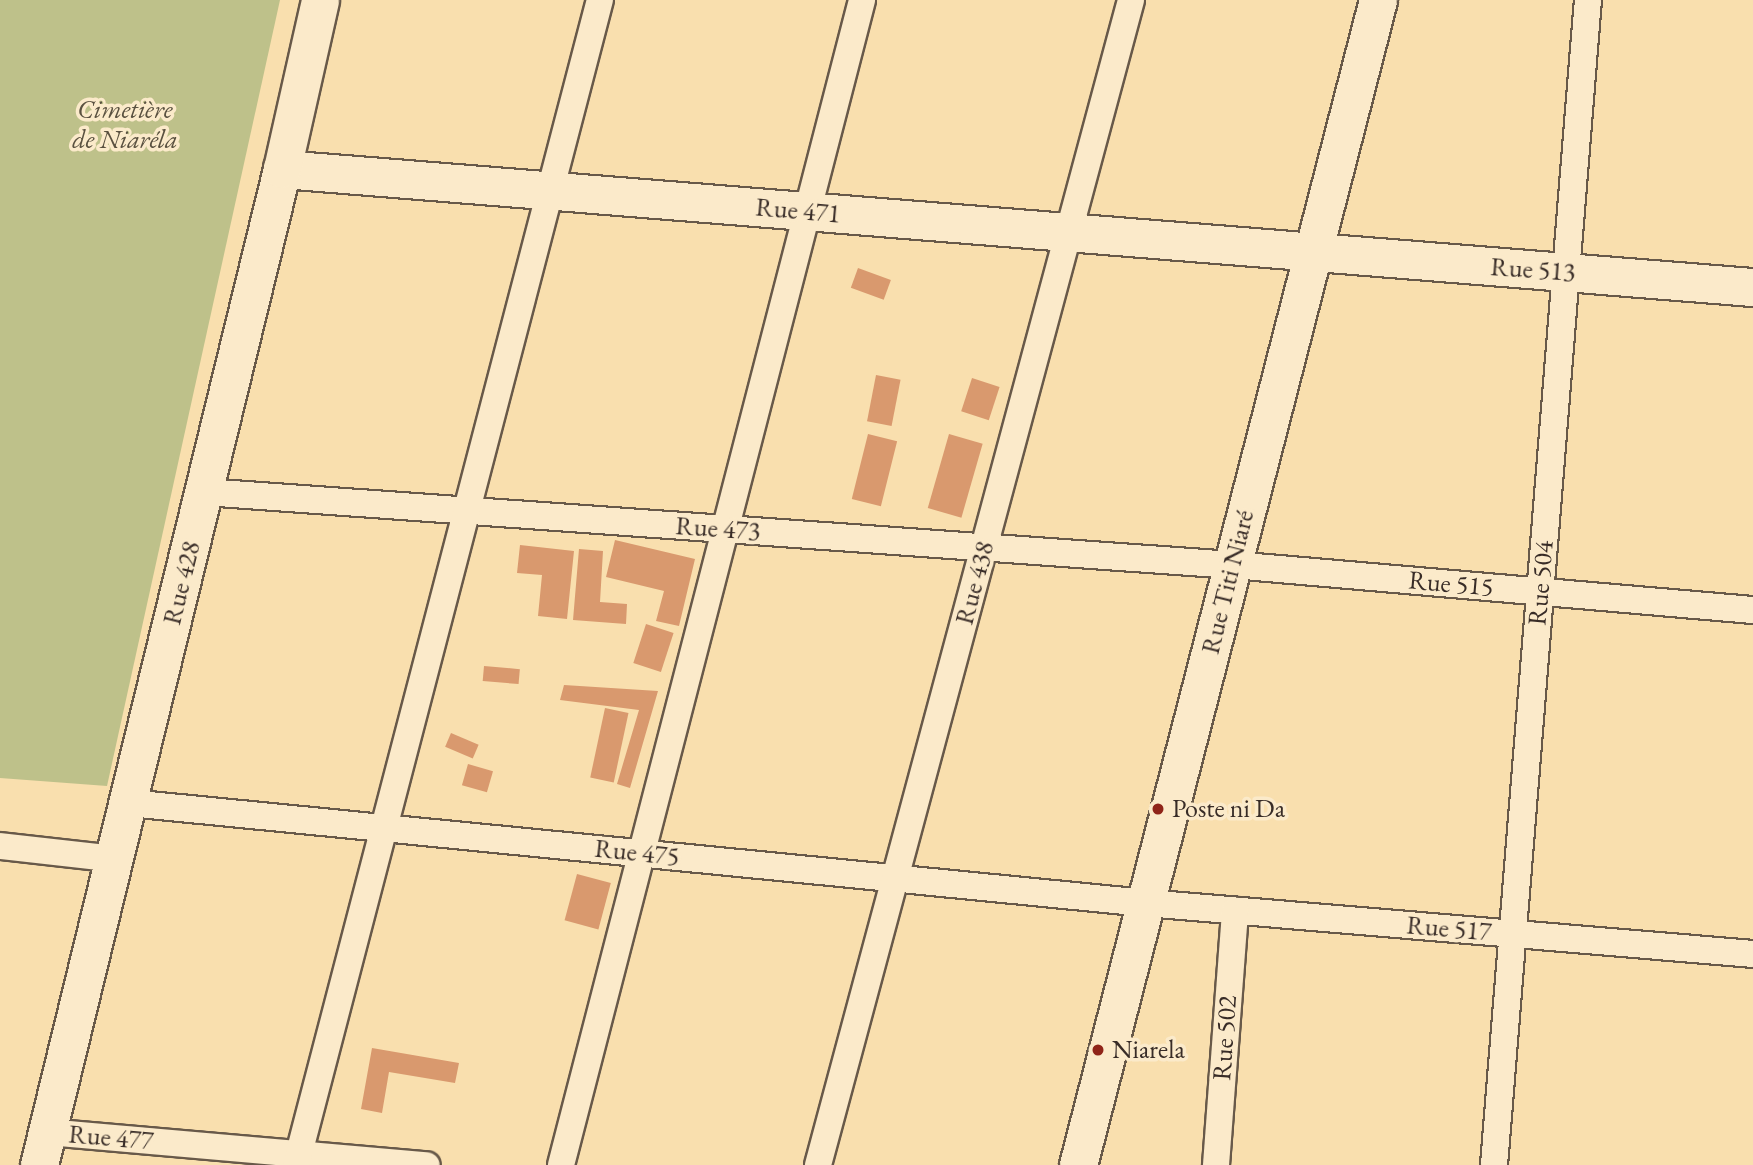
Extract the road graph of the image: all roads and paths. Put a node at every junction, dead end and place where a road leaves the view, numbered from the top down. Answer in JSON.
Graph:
{"nodes":[{"id":1,"x":320,"y":0,"type":"edge"},
{"id":2,"x":600,"y":0,"type":"edge"},
{"id":3,"x":862,"y":0,"type":"edge"},
{"id":4,"x":1131,"y":0,"type":"edge"},
{"id":5,"x":1378,"y":0,"type":"edge"},
{"id":6,"x":1588,"y":0,"type":"edge"},
{"id":7,"x":282,"y":169,"type":"junction"},
{"id":8,"x":551,"y":191,"type":"junction"},
{"id":9,"x":807,"y":212,"type":"junction"},
{"id":10,"x":1068,"y":233,"type":"junction"},
{"id":11,"x":1313,"y":253,"type":"junction"},
{"id":12,"x":1566,"y":273,"type":"junction"},
{"id":13,"x":1753,"y":288,"type":"edge"},
{"id":14,"x":204,"y":492,"type":"junction"},
{"id":15,"x":469,"y":511,"type":"junction"},
{"id":16,"x":727,"y":529,"type":"junction"},
{"id":17,"x":984,"y":547,"type":"junction"},
{"id":18,"x":1233,"y":565,"type":"junction"},
{"id":19,"x":1541,"y":592,"type":"junction"},
{"id":20,"x":1753,"y":611,"type":"edge"},
{"id":21,"x":129,"y":803,"type":"junction"},
{"id":22,"x":384,"y":828,"type":"junction"},
{"id":23,"x":0,"y":846,"type":"edge"},
{"id":24,"x":643,"y":853,"type":"junction"},
{"id":25,"x":114,"y":859,"type":"junction"},
{"id":26,"x":897,"y":879,"type":"junction"},
{"id":27,"x":1146,"y":903,"type":"junction"},
{"id":28,"x":1235,"y":911,"type":"junction"},
{"id":29,"x":1513,"y":934,"type":"junction"},
{"id":30,"x":1753,"y":954,"type":"edge"},
{"id":31,"x":43,"y":1149,"type":"edge"},
{"id":32,"x":298,"y":1160,"type":"edge"},
{"id":33,"x":426,"y":1165,"type":"edge"},
{"id":34,"x":561,"y":1165,"type":"edge"},
{"id":35,"x":818,"y":1165,"type":"edge"},
{"id":36,"x":1078,"y":1165,"type":"edge"},
{"id":37,"x":1216,"y":1165,"type":"edge"},
{"id":38,"x":1494,"y":1165,"type":"edge"}],
"edges":[{"from":1,"to":7,"type":"street","name":"Rue 428"},
{"from":2,"to":8,"type":"street"},
{"from":3,"to":9,"type":"street"},
{"from":4,"to":10,"type":"street","name":"Rue 438"},
{"from":5,"to":11,"type":"street","name":"Rue Titi Niaré"},
{"from":6,"to":12,"type":"street","name":"Rue 504"},
{"from":7,"to":8,"type":"street","name":"Rue 471"},
{"from":7,"to":14,"type":"street","name":"Rue 428"},
{"from":8,"to":9,"type":"street","name":"Rue 471"},
{"from":8,"to":15,"type":"street"},
{"from":9,"to":10,"type":"street","name":"Rue 471"},
{"from":9,"to":16,"type":"street"},
{"from":10,"to":11,"type":"street","name":"Rue 471"},
{"from":10,"to":17,"type":"street","name":"Rue 438"},
{"from":11,"to":12,"type":"street","name":"Rue 513"},
{"from":11,"to":18,"type":"street","name":"Rue Titi Niaré"},
{"from":12,"to":13,"type":"street","name":"Rue 513"},
{"from":12,"to":19,"type":"street","name":"Rue 504"},
{"from":14,"to":15,"type":"street","name":"Rue 473"},
{"from":14,"to":21,"type":"street","name":"Rue 428"},
{"from":15,"to":16,"type":"street","name":"Rue 473"},
{"from":15,"to":22,"type":"street"},
{"from":16,"to":17,"type":"street","name":"Rue 473"},
{"from":16,"to":24,"type":"street"},
{"from":17,"to":18,"type":"street","name":"Rue 473"},
{"from":17,"to":26,"type":"street","name":"Rue 438"},
{"from":18,"to":19,"type":"street","name":"Rue 515"},
{"from":18,"to":27,"type":"street","name":"Rue Titi Niaré"},
{"from":19,"to":20,"type":"street","name":"Rue 515"},
{"from":19,"to":29,"type":"street","name":"Rue 504"},
{"from":21,"to":22,"type":"street","name":"Rue 475"},
{"from":21,"to":25,"type":"street","name":"Rue 428"},
{"from":22,"to":24,"type":"street","name":"Rue 475"},
{"from":22,"to":32,"type":"street"},
{"from":23,"to":25,"type":"street"},
{"from":24,"to":26,"type":"street","name":"Rue 475"},
{"from":24,"to":34,"type":"street"},
{"from":25,"to":31,"type":"street","name":"Rue 428"},
{"from":26,"to":27,"type":"street","name":"Rue 475"},
{"from":26,"to":35,"type":"street","name":"Rue 438"},
{"from":27,"to":28,"type":"street","name":"Rue 517"},
{"from":27,"to":36,"type":"street","name":"Rue Titi Niaré"},
{"from":28,"to":29,"type":"street","name":"Rue 517"},
{"from":28,"to":37,"type":"street","name":"Rue 502"},
{"from":29,"to":30,"type":"street","name":"Rue 517"},
{"from":29,"to":38,"type":"street","name":"Rue 504"},
{"from":31,"to":32,"type":"street","name":"Rue 477"},
{"from":32,"to":33,"type":"street","name":"Rue 477"}]}
